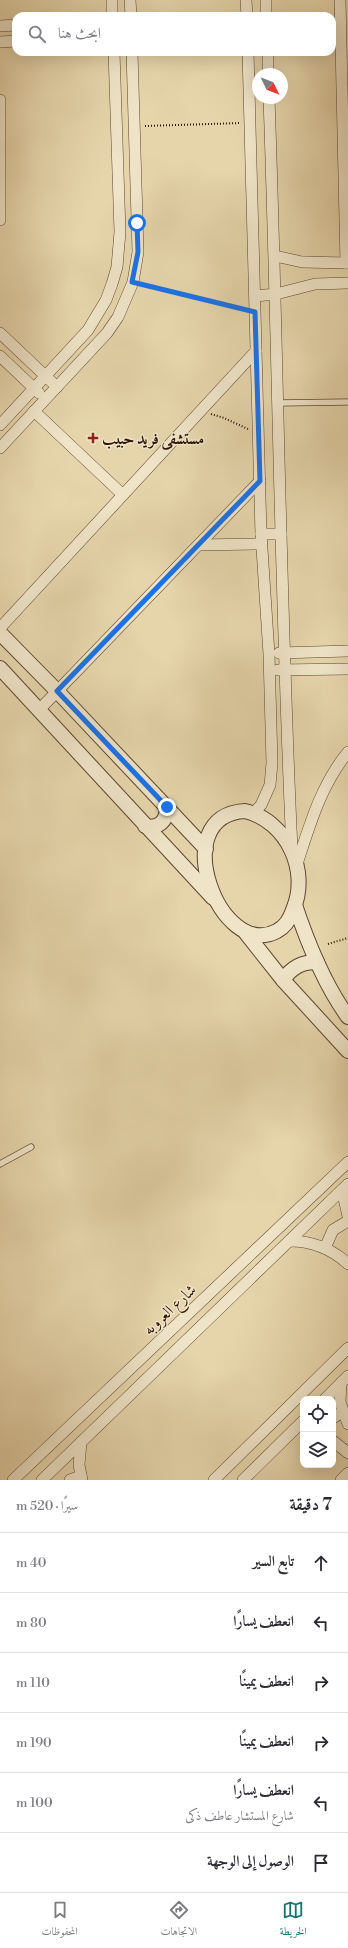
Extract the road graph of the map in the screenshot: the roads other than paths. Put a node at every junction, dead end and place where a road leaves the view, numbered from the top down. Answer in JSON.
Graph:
{"nodes":[{"id":1,"x":112,"y":0,"type":"edge"},
{"id":2,"x":130,"y":0,"type":"edge"},
{"id":3,"x":246,"y":0,"type":"edge"},
{"id":4,"x":266,"y":0,"type":"edge"},
{"id":5,"x":340,"y":0,"type":"edge"},
{"id":6,"x":112,"y":12,"type":"edge"},
{"id":7,"x":131,"y":12,"type":"edge"},
{"id":8,"x":247,"y":12,"type":"edge"},
{"id":9,"x":266,"y":12,"type":"edge"},
{"id":10,"x":344,"y":22,"type":"edge"},
{"id":11,"x":12,"y":25,"type":"edge"},
{"id":12,"x":0,"y":26,"type":"edge"},
{"id":13,"x":12,"y":41,"type":"edge"},
{"id":14,"x":0,"y":42,"type":"edge"},
{"id":15,"x":114,"y":56,"type":"edge"},
{"id":16,"x":132,"y":56,"type":"edge"},
{"id":17,"x":248,"y":56,"type":"edge"},
{"id":18,"x":268,"y":56,"type":"edge"},
{"id":19,"x":268,"y":68,"type":"edge"},
{"id":20,"x":0,"y":100,"type":"edge"},
{"id":21,"x":269,"y":104,"type":"edge"},
{"id":22,"x":0,"y":220,"type":"edge"},
{"id":23,"x":275,"y":256,"type":"junction"},
{"id":24,"x":347,"y":263,"type":"edge"},
{"id":25,"x":348,"y":283,"type":"edge"},
{"id":26,"x":276,"y":294,"type":"junction"},
{"id":27,"x":254,"y":296,"type":"junction"},
{"id":28,"x":0,"y":333,"type":"edge"},
{"id":29,"x":256,"y":351,"type":"junction"},
{"id":30,"x":0,"y":356,"type":"edge"},
{"id":31,"x":46,"y":376,"type":"junction"},
{"id":32,"x":57,"y":387,"type":"junction"},
{"id":33,"x":34,"y":388,"type":"junction"},
{"id":34,"x":46,"y":400,"type":"junction"},
{"id":35,"x":348,"y":402,"type":"edge"},
{"id":36,"x":278,"y":403,"type":"junction"},
{"id":37,"x":34,"y":411,"type":"junction"},
{"id":38,"x":0,"y":425,"type":"edge"},
{"id":39,"x":0,"y":448,"type":"edge"},
{"id":40,"x":260,"y":481,"type":"junction"},
{"id":41,"x":123,"y":495,"type":"junction"},
{"id":42,"x":281,"y":534,"type":"junction"},
{"id":43,"x":261,"y":539,"type":"junction"},
{"id":44,"x":199,"y":544,"type":"junction"},
{"id":45,"x":0,"y":628,"type":"edge"},
{"id":46,"x":0,"y":633,"type":"edge"},
{"id":47,"x":348,"y":651,"type":"edge"},
{"id":48,"x":284,"y":653,"type":"junction"},
{"id":49,"x":269,"y":654,"type":"junction"},
{"id":50,"x":0,"y":668,"type":"edge"},
{"id":51,"x":348,"y":669,"type":"edge"},
{"id":52,"x":285,"y":670,"type":"junction"},
{"id":53,"x":269,"y":671,"type":"junction"},
{"id":54,"x":57,"y":691,"type":"junction"},
{"id":55,"x":38,"y":710,"type":"junction"},
{"id":56,"x":348,"y":752,"type":"edge"},
{"id":57,"x":272,"y":774,"type":"junction"},
{"id":58,"x":288,"y":774,"type":"junction"},
{"id":59,"x":167,"y":807,"type":"junction"},
{"id":60,"x":254,"y":814,"type":"junction"},
{"id":61,"x":145,"y":826,"type":"junction"},
{"id":62,"x":206,"y":849,"type":"junction"},
{"id":63,"x":292,"y":850,"type":"junction"},
{"id":64,"x":297,"y":864,"type":"junction"},
{"id":65,"x":218,"y":904,"type":"junction"},
{"id":66,"x":295,"y":905,"type":"junction"},
{"id":67,"x":245,"y":932,"type":"junction"},
{"id":68,"x":317,"y":962,"type":"junction"},
{"id":69,"x":282,"y":980,"type":"junction"},
{"id":70,"x":348,"y":1017,"type":"edge"},
{"id":71,"x":348,"y":1051,"type":"edge"},
{"id":72,"x":31,"y":1147,"type":"dead end"},
{"id":73,"x":348,"y":1162,"type":"edge"},
{"id":74,"x":0,"y":1164,"type":"edge"},
{"id":75,"x":345,"y":1187,"type":"edge"},
{"id":76,"x":348,"y":1216,"type":"edge"},
{"id":77,"x":348,"y":1221,"type":"edge"},
{"id":78,"x":289,"y":1241,"type":"junction"},
{"id":79,"x":325,"y":1248,"type":"junction"},
{"id":80,"x":348,"y":1264,"type":"edge"},
{"id":81,"x":348,"y":1348,"type":"edge"},
{"id":82,"x":142,"y":1356,"type":"junction"},
{"id":83,"x":156,"y":1370,"type":"junction"},
{"id":84,"x":345,"y":1380,"type":"edge"},
{"id":85,"x":328,"y":1396,"type":"edge"},
{"id":86,"x":338,"y":1415,"type":"edge"},
{"id":87,"x":348,"y":1424,"type":"edge"},
{"id":88,"x":300,"y":1427,"type":"edge"},
{"id":89,"x":81,"y":1442,"type":"junction"},
{"id":90,"x":336,"y":1444,"type":"edge"},
{"id":91,"x":348,"y":1453,"type":"edge"},
{"id":92,"x":348,"y":1473,"type":"edge"},
{"id":93,"x":82,"y":1478,"type":"edge"},
{"id":94,"x":13,"y":1480,"type":"edge"},
{"id":95,"x":42,"y":1480,"type":"edge"},
{"id":96,"x":70,"y":1480,"type":"edge"},
{"id":97,"x":214,"y":1480,"type":"edge"},
{"id":98,"x":243,"y":1480,"type":"edge"},
{"id":99,"x":341,"y":1480,"type":"edge"}],
"edges":[{"from":1,"to":6,"type":"street"},
{"from":2,"to":7,"type":"street"},
{"from":3,"to":8,"type":"street"},
{"from":4,"to":9,"type":"street"},
{"from":5,"to":10,"type":"street"},
{"from":10,"to":24,"type":"street"},
{"from":11,"to":12,"type":"street"},
{"from":13,"to":14,"type":"street"},
{"from":15,"to":31,"type":"street"},
{"from":16,"to":32,"type":"street"},
{"from":17,"to":27,"type":"street"},
{"from":18,"to":19,"type":"street"},
{"from":20,"to":22,"type":"street"},
{"from":21,"to":23,"type":"street"},
{"from":23,"to":24,"type":"street"},
{"from":23,"to":26,"type":"street"},
{"from":25,"to":26,"type":"street"},
{"from":26,"to":27,"type":"street"},
{"from":26,"to":36,"type":"street"},
{"from":27,"to":29,"type":"street"},
{"from":28,"to":31,"type":"street"},
{"from":29,"to":40,"type":"street"},
{"from":29,"to":41,"type":"street"},
{"from":30,"to":33,"type":"street"},
{"from":31,"to":32,"type":"street"},
{"from":31,"to":33,"type":"street"},
{"from":32,"to":34,"type":"street"},
{"from":33,"to":34,"type":"street"},
{"from":33,"to":38,"type":"street"},
{"from":34,"to":37,"type":"street"},
{"from":35,"to":36,"type":"lane"},
{"from":36,"to":42,"type":"street"},
{"from":37,"to":39,"type":"street"},
{"from":37,"to":41,"type":"street"},
{"from":40,"to":43,"type":"street"},
{"from":40,"to":44,"type":"street"},
{"from":41,"to":45,"type":"street"},
{"from":42,"to":43,"type":"street"},
{"from":42,"to":48,"type":"street"},
{"from":43,"to":44,"type":"street"},
{"from":43,"to":49,"type":"street"},
{"from":44,"to":54,"type":"street"},
{"from":46,"to":54,"type":"street"},
{"from":47,"to":48,"type":"street"},
{"from":48,"to":49,"type":"street"},
{"from":48,"to":52,"type":"street"},
{"from":49,"to":53,"type":"street"},
{"from":50,"to":55,"type":"street"},
{"from":51,"to":52,"type":"street"},
{"from":52,"to":53,"type":"street"},
{"from":52,"to":58,"type":"street"},
{"from":53,"to":57,"type":"street"},
{"from":54,"to":55,"type":"street"},
{"from":54,"to":59,"type":"street"},
{"from":55,"to":61,"type":"street"},
{"from":56,"to":64,"type":"street"},
{"from":57,"to":58,"type":"street"},
{"from":57,"to":60,"type":"street"},
{"from":58,"to":63,"type":"street"},
{"from":59,"to":61,"type":"street"},
{"from":59,"to":62,"type":"street"},
{"from":60,"to":62,"type":"street"},
{"from":60,"to":63,"type":"street"},
{"from":61,"to":65,"type":"street"},
{"from":62,"to":65,"type":"street"},
{"from":63,"to":64,"type":"street"},
{"from":64,"to":66,"type":"street"},
{"from":65,"to":67,"type":"street"},
{"from":66,"to":67,"type":"street"},
{"from":66,"to":68,"type":"street"},
{"from":67,"to":69,"type":"street"},
{"from":68,"to":69,"type":"street"},
{"from":68,"to":70,"type":"street"},
{"from":69,"to":71,"type":"street"},
{"from":72,"to":74,"type":"lane"},
{"from":73,"to":82,"type":"street","name":"شارع العروبه"},
{"from":75,"to":76,"type":"street"},
{"from":75,"to":78,"type":"street"},
{"from":77,"to":79,"type":"street"},
{"from":78,"to":79,"type":"street"},
{"from":78,"to":83,"type":"street"},
{"from":79,"to":80,"type":"street"},
{"from":81,"to":97,"type":"street"},
{"from":82,"to":83,"type":"street"},
{"from":82,"to":94,"type":"street","name":"شارع العروبه"},
{"from":83,"to":89,"type":"street"},
{"from":84,"to":85,"type":"street"},
{"from":84,"to":86,"type":"street"},
{"from":86,"to":87,"type":"street"},
{"from":88,"to":98,"type":"street"},
{"from":89,"to":93,"type":"street"},
{"from":89,"to":95,"type":"street"},
{"from":90,"to":91,"type":"street"},
{"from":92,"to":99,"type":"street"},
{"from":93,"to":96,"type":"street"}]}
